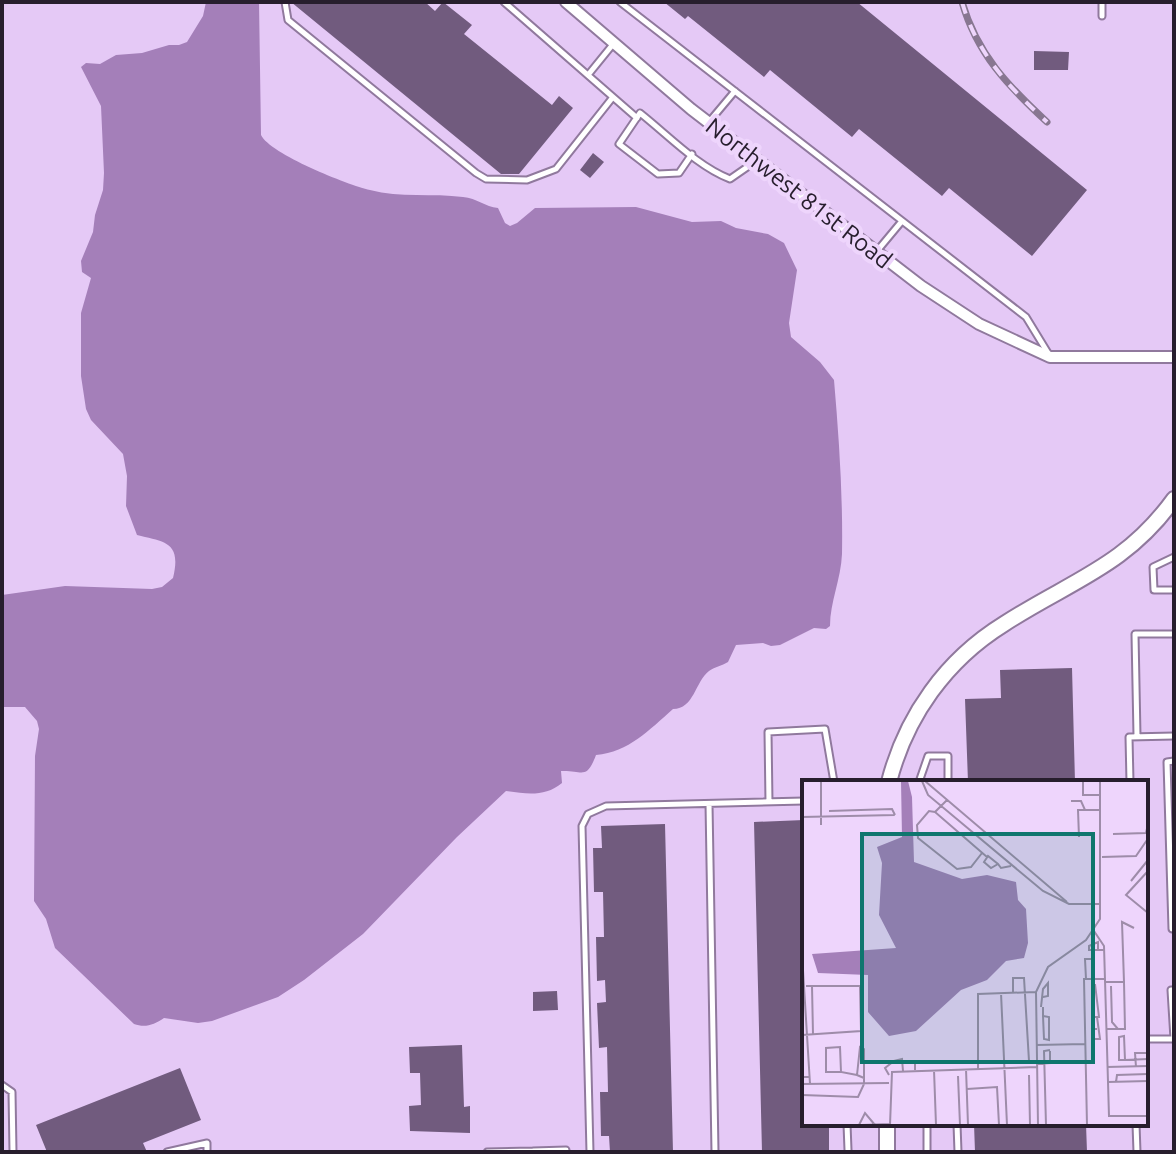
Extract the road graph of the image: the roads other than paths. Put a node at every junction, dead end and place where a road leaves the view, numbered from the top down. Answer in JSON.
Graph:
{"nodes":[{"id":1,"x":285,"y":2,"type":"edge"},
{"id":2,"x":504,"y":2,"type":"edge"},
{"id":3,"x":566,"y":2,"type":"edge"},
{"id":4,"x":620,"y":2,"type":"edge"},
{"id":5,"x":1102,"y":2,"type":"edge"},
{"id":6,"x":1102,"y":16,"type":"dead end"},
{"id":7,"x":614,"y":43,"type":"junction"},
{"id":8,"x":588,"y":75,"type":"junction"},
{"id":9,"x":735,"y":91,"type":"junction"},
{"id":10,"x":613,"y":97,"type":"junction"},
{"id":11,"x":637,"y":118,"type":"junction"},
{"id":12,"x":709,"y":123,"type":"junction"},
{"id":13,"x":692,"y":154,"type":"junction"},
{"id":14,"x":757,"y":160,"type":"junction"},
{"id":15,"x":902,"y":221,"type":"junction"},
{"id":16,"x":876,"y":252,"type":"junction"},
{"id":17,"x":1050,"y":357,"type":"junction"},
{"id":18,"x":1174,"y":357,"type":"edge"},
{"id":19,"x":1174,"y":499,"type":"edge"},
{"id":20,"x":1174,"y":557,"type":"edge"},
{"id":21,"x":1174,"y":590,"type":"edge"},
{"id":22,"x":1174,"y":634,"type":"edge"},
{"id":23,"x":1137,"y":736,"type":"junction"},
{"id":24,"x":1174,"y":736,"type":"edge"},
{"id":25,"x":1174,"y":761,"type":"edge"},
{"id":26,"x":834,"y":780,"type":"edge"},
{"id":27,"x":890,"y":780,"type":"edge"},
{"id":28,"x":920,"y":780,"type":"edge"},
{"id":29,"x":948,"y":780,"type":"edge"},
{"id":30,"x":1130,"y":780,"type":"edge"},
{"id":31,"x":802,"y":801,"type":"edge"},
{"id":32,"x":769,"y":802,"type":"junction"},
{"id":33,"x":709,"y":804,"type":"junction"},
{"id":34,"x":1174,"y":929,"type":"edge"},
{"id":35,"x":1174,"y":990,"type":"edge"},
{"id":36,"x":1148,"y":1039,"type":"edge"},
{"id":37,"x":1174,"y":1039,"type":"edge"},
{"id":38,"x":2,"y":1085,"type":"edge"},
{"id":39,"x":847,"y":1126,"type":"edge"},
{"id":40,"x":887,"y":1126,"type":"edge"},
{"id":41,"x":927,"y":1126,"type":"edge"},
{"id":42,"x":957,"y":1126,"type":"edge"},
{"id":43,"x":1136,"y":1126,"type":"edge"},
{"id":44,"x":13,"y":1134,"type":"junction"},
{"id":45,"x":2,"y":1135,"type":"edge"},
{"id":46,"x":566,"y":1150,"type":"dead end"},
{"id":47,"x":848,"y":1150,"type":"dead end"},
{"id":48,"x":13,"y":1152,"type":"edge"},
{"id":49,"x":167,"y":1152,"type":"edge"},
{"id":50,"x":207,"y":1152,"type":"edge"},
{"id":51,"x":487,"y":1152,"type":"edge"},
{"id":52,"x":533,"y":1152,"type":"edge"},
{"id":53,"x":590,"y":1152,"type":"edge"},
{"id":54,"x":715,"y":1152,"type":"edge"},
{"id":55,"x":887,"y":1152,"type":"edge"},
{"id":56,"x":927,"y":1152,"type":"edge"},
{"id":57,"x":958,"y":1152,"type":"edge"},
{"id":58,"x":1137,"y":1152,"type":"edge"}],
"edges":[{"from":1,"to":10,"type":"lane"},
{"from":2,"to":8,"type":"lane"},
{"from":3,"to":7,"type":"street","name":"Northwest 81st Road"},
{"from":4,"to":9,"type":"lane"},
{"from":5,"to":6,"type":"lane"},
{"from":7,"to":8,"type":"lane"},
{"from":7,"to":12,"type":"street","name":"Northwest 81st Road"},
{"from":8,"to":10,"type":"lane"},
{"from":9,"to":12,"type":"lane"},
{"from":9,"to":15,"type":"lane"},
{"from":10,"to":11,"type":"lane"},
{"from":11,"to":13,"type":"lane"},
{"from":11,"to":13,"type":"lane"},
{"from":12,"to":14,"type":"street","name":"Northwest 81st Road"},
{"from":13,"to":14,"type":"lane"},
{"from":14,"to":16,"type":"street","name":"Northwest 81st Road"},
{"from":15,"to":16,"type":"lane"},
{"from":15,"to":17,"type":"lane"},
{"from":16,"to":17,"type":"street","name":"Northwest 81st Road"},
{"from":17,"to":18,"type":"street"},
{"from":19,"to":27,"type":"main road"},
{"from":20,"to":21,"type":"lane"},
{"from":22,"to":23,"type":"lane"},
{"from":23,"to":24,"type":"lane"},
{"from":23,"to":30,"type":"lane"},
{"from":25,"to":34,"type":"lane"},
{"from":26,"to":32,"type":"lane"},
{"from":28,"to":29,"type":"lane"},
{"from":31,"to":32,"type":"lane"},
{"from":32,"to":33,"type":"lane"},
{"from":33,"to":53,"type":"lane"},
{"from":33,"to":54,"type":"lane"},
{"from":35,"to":37,"type":"lane"},
{"from":36,"to":37,"type":"lane"},
{"from":38,"to":44,"type":"lane"},
{"from":39,"to":47,"type":"lane"},
{"from":40,"to":55,"type":"main road"},
{"from":41,"to":56,"type":"lane"},
{"from":42,"to":57,"type":"lane"},
{"from":43,"to":58,"type":"lane"},
{"from":44,"to":45,"type":"lane"},
{"from":44,"to":48,"type":"lane"},
{"from":46,"to":52,"type":"lane"},
{"from":49,"to":50,"type":"lane"},
{"from":51,"to":52,"type":"lane"}]}
